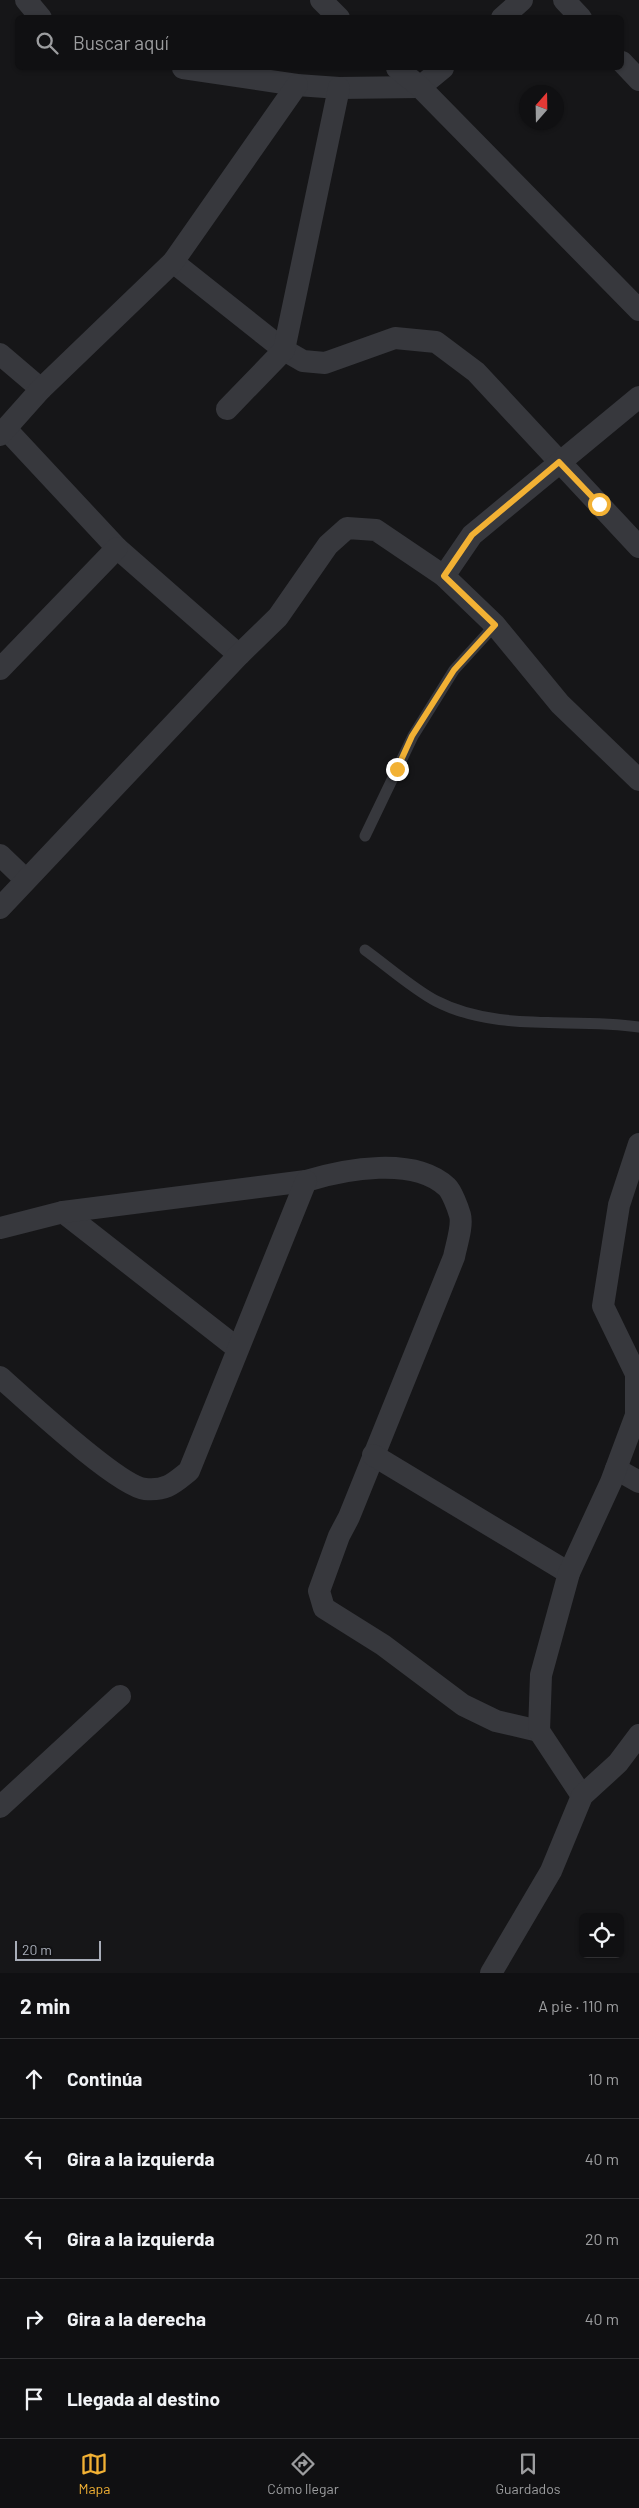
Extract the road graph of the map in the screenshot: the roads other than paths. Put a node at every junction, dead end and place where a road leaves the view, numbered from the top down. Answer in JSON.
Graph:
{"nodes":[{"id":1,"x":26,"y":0,"type":"edge"},
{"id":2,"x":321,"y":0,"type":"edge"},
{"id":3,"x":522,"y":0,"type":"edge"},
{"id":4,"x":564,"y":0,"type":"edge"},
{"id":5,"x":38,"y":15,"type":"edge"},
{"id":6,"x":336,"y":15,"type":"edge"},
{"id":7,"x":505,"y":15,"type":"edge"},
{"id":8,"x":578,"y":15,"type":"edge"},
{"id":9,"x":624,"y":64,"type":"edge"},
{"id":10,"x":196,"y":70,"type":"edge"},
{"id":11,"x":400,"y":70,"type":"edge"},
{"id":12,"x":441,"y":70,"type":"edge"},
{"id":13,"x":639,"y":80,"type":"edge"},
{"id":14,"x":297,"y":85,"type":"junction"},
{"id":15,"x":420,"y":87,"type":"junction"},
{"id":16,"x":339,"y":88,"type":"junction"},
{"id":17,"x":173,"y":262,"type":"junction"},
{"id":18,"x":639,"y":310,"type":"edge"},
{"id":19,"x":284,"y":350,"type":"junction"},
{"id":20,"x":0,"y":354,"type":"edge"},
{"id":21,"x":41,"y":389,"type":"junction"},
{"id":22,"x":639,"y":397,"type":"edge"},
{"id":23,"x":227,"y":409,"type":"dead end"},
{"id":24,"x":3,"y":432,"type":"edge"},
{"id":25,"x":559,"y":462,"type":"junction"},
{"id":26,"x":639,"y":547,"type":"edge"},
{"id":27,"x":117,"y":548,"type":"junction"},
{"id":28,"x":444,"y":576,"type":"junction"},
{"id":29,"x":495,"y":625,"type":"junction"},
{"id":30,"x":239,"y":655,"type":"junction"},
{"id":31,"x":0,"y":669,"type":"edge"},
{"id":32,"x":639,"y":780,"type":"edge"},
{"id":33,"x":365,"y":836,"type":"dead end"},
{"id":34,"x":0,"y":856,"type":"edge"},
{"id":35,"x":26,"y":880,"type":"junction"},
{"id":36,"x":0,"y":908,"type":"edge"},
{"id":37,"x":365,"y":950,"type":"dead end"},
{"id":38,"x":639,"y":1027,"type":"edge"},
{"id":39,"x":639,"y":1144,"type":"edge"},
{"id":40,"x":306,"y":1181,"type":"junction"},
{"id":41,"x":63,"y":1212,"type":"junction"},
{"id":42,"x":0,"y":1228,"type":"edge"},
{"id":43,"x":237,"y":1348,"type":"junction"},
{"id":44,"x":0,"y":1377,"type":"edge"},
{"id":45,"x":373,"y":1454,"type":"junction"},
{"id":46,"x":616,"y":1469,"type":"junction"},
{"id":47,"x":639,"y":1482,"type":"edge"},
{"id":48,"x":569,"y":1573,"type":"junction"},
{"id":49,"x":120,"y":1696,"type":"dead end"},
{"id":50,"x":539,"y":1731,"type":"junction"},
{"id":51,"x":639,"y":1735,"type":"edge"},
{"id":52,"x":582,"y":1796,"type":"junction"},
{"id":53,"x":0,"y":1807,"type":"edge"},
{"id":54,"x":491,"y":1973,"type":"edge"}],
"edges":[{"from":1,"to":5,"type":"street"},
{"from":2,"to":6,"type":"street"},
{"from":3,"to":7,"type":"street"},
{"from":4,"to":8,"type":"street"},
{"from":9,"to":13,"type":"street"},
{"from":10,"to":14,"type":"street"},
{"from":11,"to":15,"type":"street"},
{"from":12,"to":15,"type":"street"},
{"from":14,"to":16,"type":"street"},
{"from":14,"to":17,"type":"street"},
{"from":15,"to":16,"type":"street"},
{"from":15,"to":18,"type":"street"},
{"from":16,"to":19,"type":"street"},
{"from":17,"to":19,"type":"street"},
{"from":17,"to":21,"type":"street"},
{"from":19,"to":23,"type":"street"},
{"from":19,"to":25,"type":"street"},
{"from":20,"to":21,"type":"street"},
{"from":21,"to":24,"type":"street"},
{"from":22,"to":25,"type":"street"},
{"from":24,"to":27,"type":"street"},
{"from":25,"to":26,"type":"street"},
{"from":25,"to":28,"type":"street"},
{"from":27,"to":30,"type":"street"},
{"from":27,"to":31,"type":"street"},
{"from":28,"to":29,"type":"street"},
{"from":28,"to":30,"type":"street"},
{"from":29,"to":32,"type":"street"},
{"from":29,"to":33,"type":"lane"},
{"from":30,"to":35,"type":"street"},
{"from":34,"to":35,"type":"street"},
{"from":35,"to":36,"type":"street"},
{"from":37,"to":38,"type":"lane"},
{"from":39,"to":46,"type":"street"},
{"from":40,"to":41,"type":"street"},
{"from":40,"to":43,"type":"street"},
{"from":40,"to":45,"type":"street"},
{"from":41,"to":42,"type":"street"},
{"from":41,"to":43,"type":"street"},
{"from":43,"to":44,"type":"street"},
{"from":45,"to":48,"type":"street"},
{"from":45,"to":50,"type":"street"},
{"from":46,"to":47,"type":"street"},
{"from":46,"to":48,"type":"street"},
{"from":48,"to":50,"type":"street"},
{"from":49,"to":53,"type":"street"},
{"from":50,"to":52,"type":"street"},
{"from":51,"to":52,"type":"street"},
{"from":52,"to":54,"type":"street"}]}
